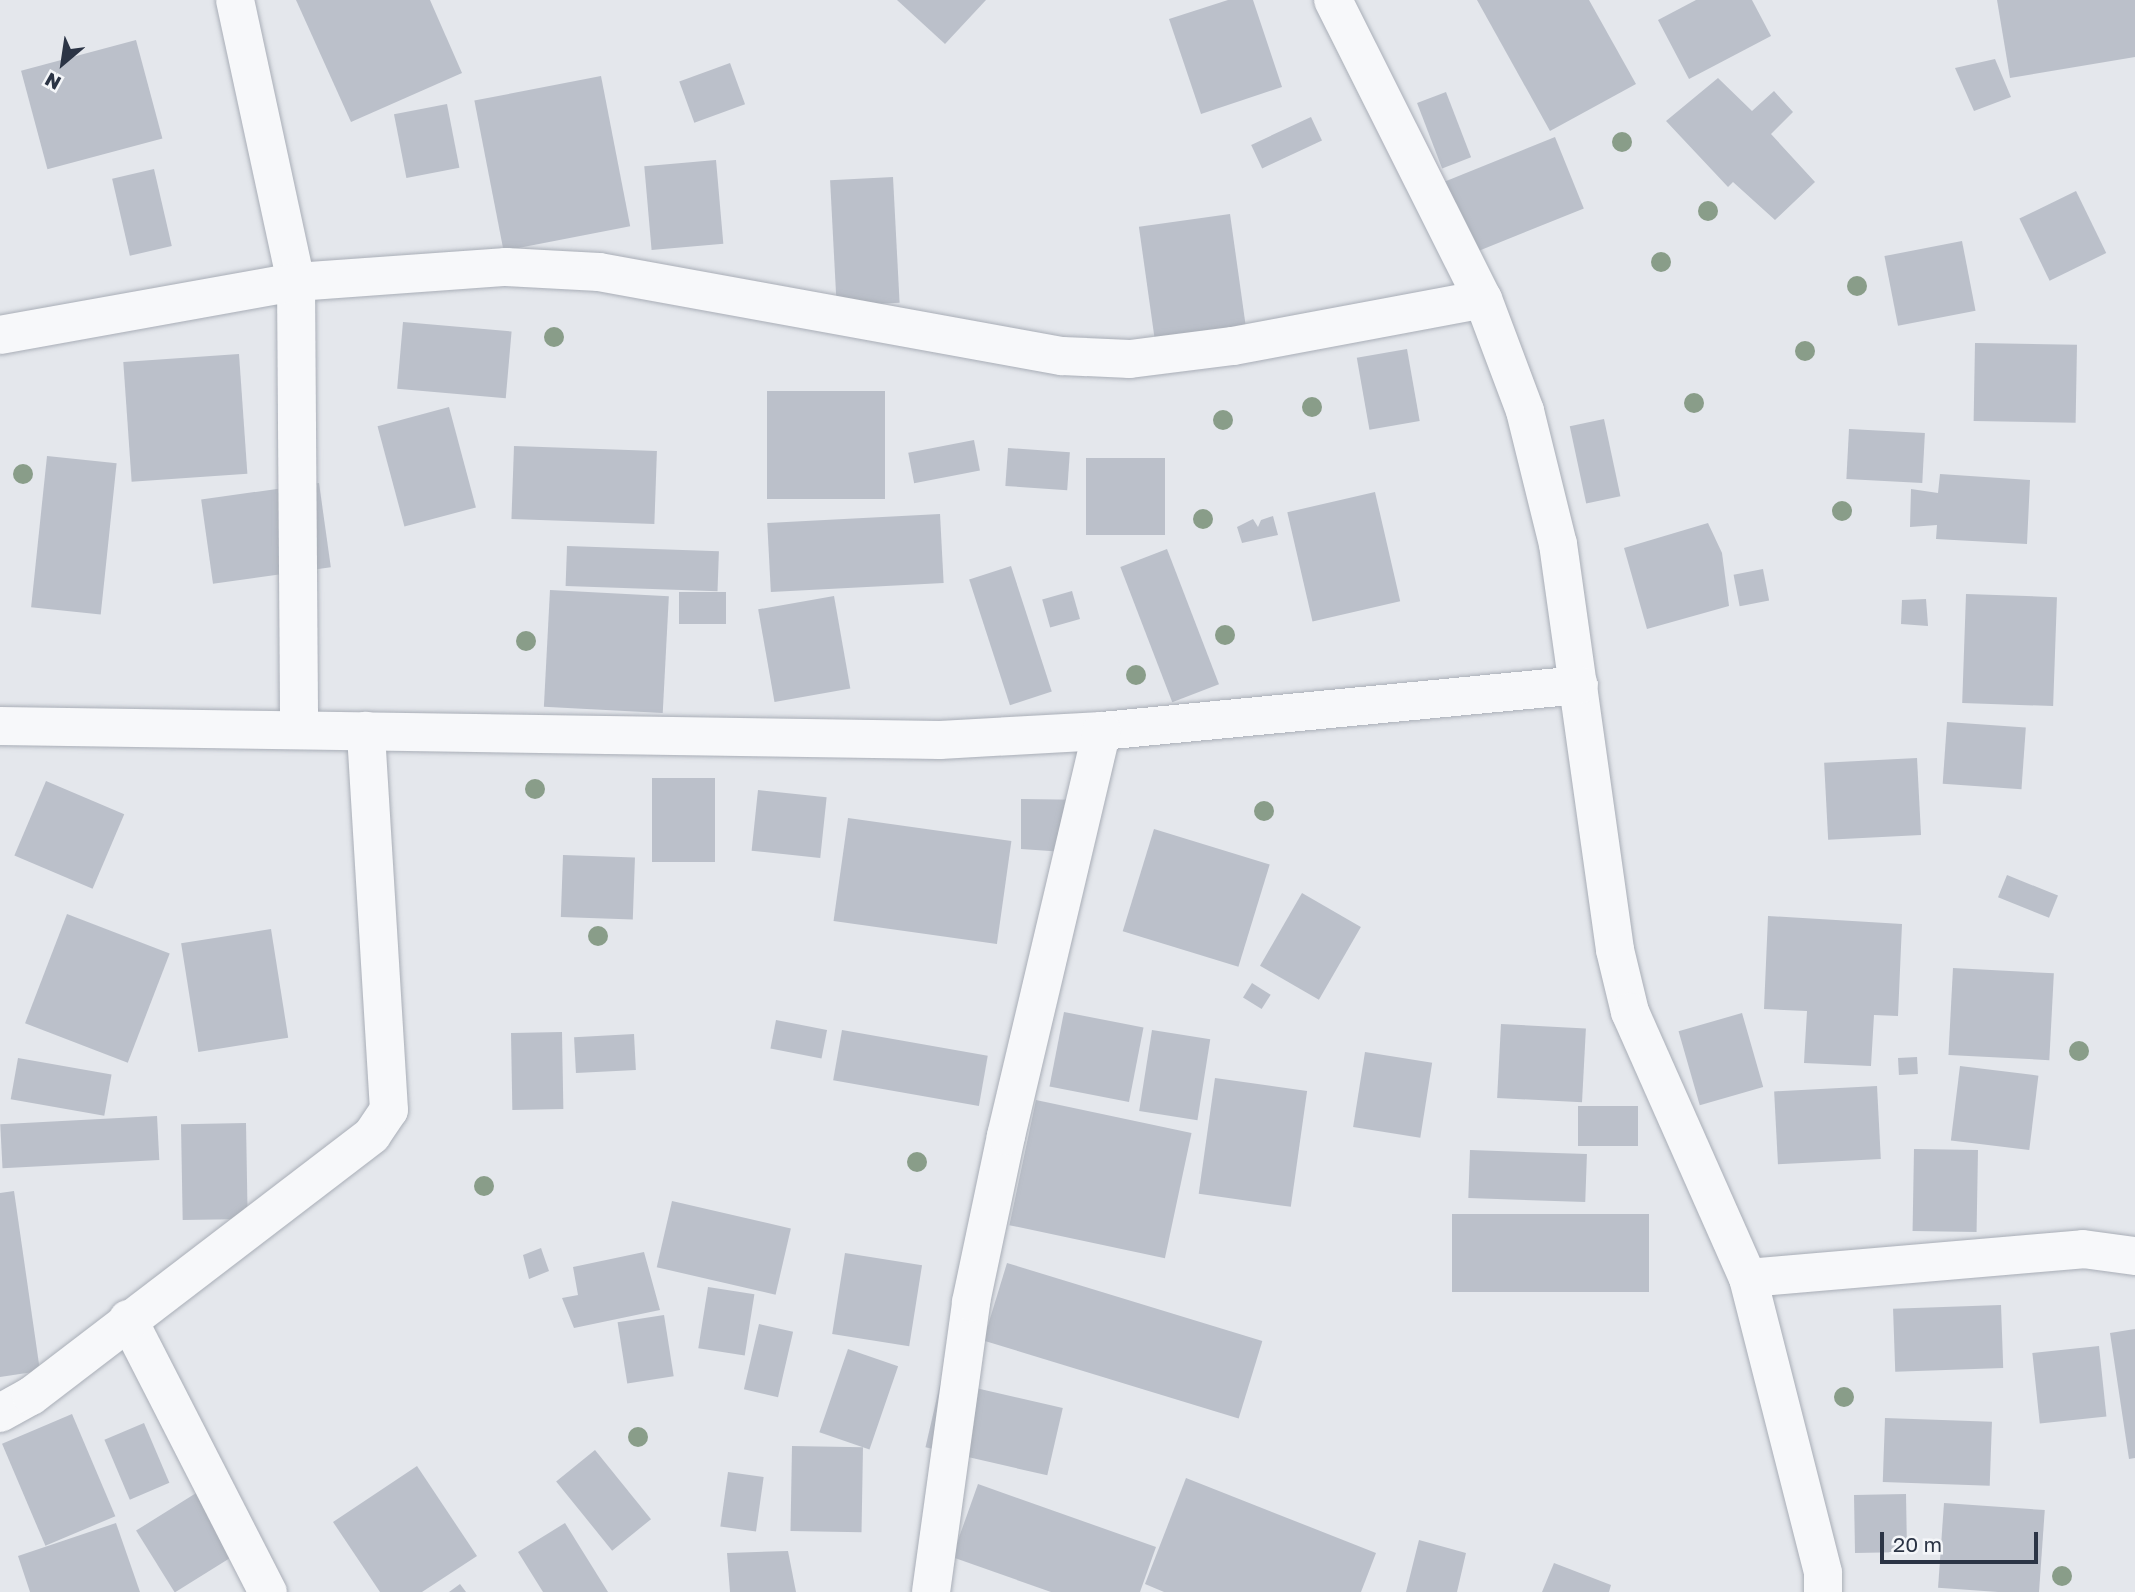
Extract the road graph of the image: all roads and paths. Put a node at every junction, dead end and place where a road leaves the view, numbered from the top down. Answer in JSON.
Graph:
{"nodes":[{"id":1,"x":235,"y":0,"type":"edge"},
{"id":2,"x":1333,"y":0,"type":"edge"},
{"id":3,"x":296,"y":282,"type":"junction"},
{"id":4,"x":1483,"y":299,"type":"junction"},
{"id":5,"x":0,"y":335,"type":"edge"},
{"id":6,"x":1579,"y":685,"type":"junction"},
{"id":7,"x":0,"y":726,"type":"edge"},
{"id":8,"x":299,"y":730,"type":"junction"},
{"id":9,"x":366,"y":731,"type":"junction"},
{"id":10,"x":1102,"y":731,"type":"junction"},
{"id":11,"x":2135,"y":1256,"type":"edge"},
{"id":12,"x":1748,"y":1278,"type":"junction"},
{"id":13,"x":128,"y":1319,"type":"junction"},
{"id":14,"x":0,"y":1413,"type":"edge"},
{"id":15,"x":268,"y":1592,"type":"edge"},
{"id":16,"x":931,"y":1592,"type":"edge"},
{"id":17,"x":1823,"y":1592,"type":"edge"}],
"edges":[{"from":1,"to":3,"type":"street"},
{"from":2,"to":4,"type":"street"},
{"from":3,"to":4,"type":"street"},
{"from":3,"to":5,"type":"street"},
{"from":3,"to":8,"type":"street"},
{"from":4,"to":6,"type":"street"},
{"from":6,"to":10,"type":"street"},
{"from":6,"to":12,"type":"street"},
{"from":7,"to":8,"type":"street"},
{"from":8,"to":9,"type":"street"},
{"from":9,"to":10,"type":"street"},
{"from":9,"to":13,"type":"street"},
{"from":10,"to":16,"type":"street"},
{"from":11,"to":12,"type":"street"},
{"from":12,"to":17,"type":"street"},
{"from":13,"to":14,"type":"street"},
{"from":13,"to":15,"type":"street"}]}
